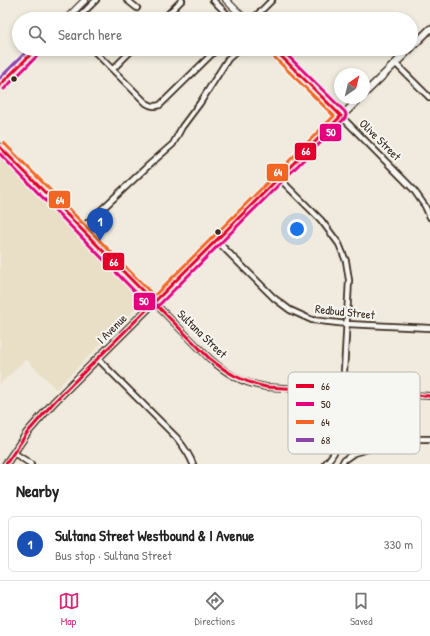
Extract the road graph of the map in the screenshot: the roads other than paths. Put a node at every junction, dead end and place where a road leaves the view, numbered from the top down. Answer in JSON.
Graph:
{"nodes":[{"id":1,"x":85,"y":0,"type":"edge"},
{"id":2,"x":96,"y":0,"type":"edge"},
{"id":3,"x":127,"y":0,"type":"edge"},
{"id":4,"x":182,"y":0,"type":"edge"},
{"id":5,"x":213,"y":0,"type":"edge"},
{"id":6,"x":226,"y":0,"type":"edge"},
{"id":7,"x":272,"y":0,"type":"edge"},
{"id":8,"x":137,"y":8,"type":"dead end"},
{"id":9,"x":73,"y":12,"type":"edge"},
{"id":10,"x":84,"y":12,"type":"edge"},
{"id":11,"x":169,"y":12,"type":"edge"},
{"id":12,"x":225,"y":12,"type":"edge"},
{"id":13,"x":237,"y":12,"type":"edge"},
{"id":14,"x":260,"y":12,"type":"edge"},
{"id":15,"x":430,"y":29,"type":"edge"},
{"id":16,"x":418,"y":40,"type":"edge"},
{"id":17,"x":29,"y":56,"type":"edge"},
{"id":18,"x":99,"y":56,"type":"edge"},
{"id":19,"x":126,"y":56,"type":"edge"},
{"id":20,"x":210,"y":56,"type":"edge"},
{"id":21,"x":231,"y":56,"type":"edge"},
{"id":22,"x":281,"y":56,"type":"edge"},
{"id":23,"x":402,"y":56,"type":"edge"},
{"id":24,"x":395,"y":63,"type":"junction"},
{"id":25,"x":112,"y":69,"type":"junction"},
{"id":26,"x":0,"y":85,"type":"edge"},
{"id":27,"x":370,"y":88,"type":"edge"},
{"id":28,"x":430,"y":98,"type":"edge"},
{"id":29,"x":354,"y":104,"type":"edge"},
{"id":30,"x":341,"y":116,"type":"junction"},
{"id":31,"x":0,"y":147,"type":"edge"},
{"id":32,"x":279,"y":178,"type":"junction"},
{"id":33,"x":430,"y":217,"type":"edge"},
{"id":34,"x":81,"y":229,"type":"junction"},
{"id":35,"x":216,"y":240,"type":"junction"},
{"id":36,"x":154,"y":303,"type":"junction"},
{"id":37,"x":347,"y":324,"type":"junction"},
{"id":38,"x":430,"y":328,"type":"edge"},
{"id":39,"x":98,"y":359,"type":"junction"},
{"id":40,"x":345,"y":372,"type":"edge"},
{"id":41,"x":288,"y":388,"type":"edge"},
{"id":42,"x":420,"y":395,"type":"edge"},
{"id":43,"x":430,"y":396,"type":"edge"},
{"id":44,"x":420,"y":439,"type":"edge"},
{"id":45,"x":430,"y":440,"type":"edge"},
{"id":46,"x":14,"y":453,"type":"junction"},
{"id":47,"x":333,"y":454,"type":"edge"},
{"id":48,"x":353,"y":454,"type":"edge"},
{"id":49,"x":6,"y":464,"type":"edge"},
{"id":50,"x":32,"y":464,"type":"edge"},
{"id":51,"x":193,"y":464,"type":"edge"},
{"id":52,"x":325,"y":464,"type":"edge"},
{"id":53,"x":342,"y":464,"type":"edge"}],
"edges":[{"from":1,"to":9,"type":"street"},
{"from":2,"to":10,"type":"street"},
{"from":3,"to":8,"type":"street"},
{"from":4,"to":11,"type":"street"},
{"from":5,"to":12,"type":"street"},
{"from":6,"to":13,"type":"street"},
{"from":7,"to":14,"type":"street"},
{"from":15,"to":16,"type":"main road"},
{"from":17,"to":26,"type":"street"},
{"from":18,"to":25,"type":"street"},
{"from":19,"to":25,"type":"street"},
{"from":20,"to":25,"type":"street"},
{"from":21,"to":34,"type":"street"},
{"from":22,"to":30,"type":"street","name":"Olive Street"},
{"from":23,"to":24,"type":"main road"},
{"from":24,"to":27,"type":"main road"},
{"from":24,"to":28,"type":"street"},
{"from":29,"to":30,"type":"main road","name":"I Avenue"},
{"from":30,"to":32,"type":"main road","name":"I Avenue"},
{"from":30,"to":33,"type":"street","name":"Olive Street"},
{"from":31,"to":34,"type":"street","name":"Sultana Street"},
{"from":32,"to":35,"type":"main road","name":"I Avenue"},
{"from":32,"to":37,"type":"street"},
{"from":34,"to":36,"type":"street","name":"Sultana Street"},
{"from":35,"to":36,"type":"main road","name":"I Avenue"},
{"from":35,"to":37,"type":"street","name":"Redbud Street"},
{"from":36,"to":39,"type":"main road","name":"I Avenue"},
{"from":36,"to":41,"type":"street","name":"Sultana Street"},
{"from":37,"to":38,"type":"street","name":"Redbud Street"},
{"from":37,"to":40,"type":"street"},
{"from":39,"to":46,"type":"main road","name":"I Avenue"},
{"from":39,"to":51,"type":"street"},
{"from":42,"to":43,"type":"street","name":"Sultana Street"},
{"from":44,"to":45,"type":"street"},
{"from":46,"to":49,"type":"main road","name":"I Avenue"},
{"from":46,"to":50,"type":"street"},
{"from":47,"to":52,"type":"street"},
{"from":48,"to":53,"type":"street"}]}
